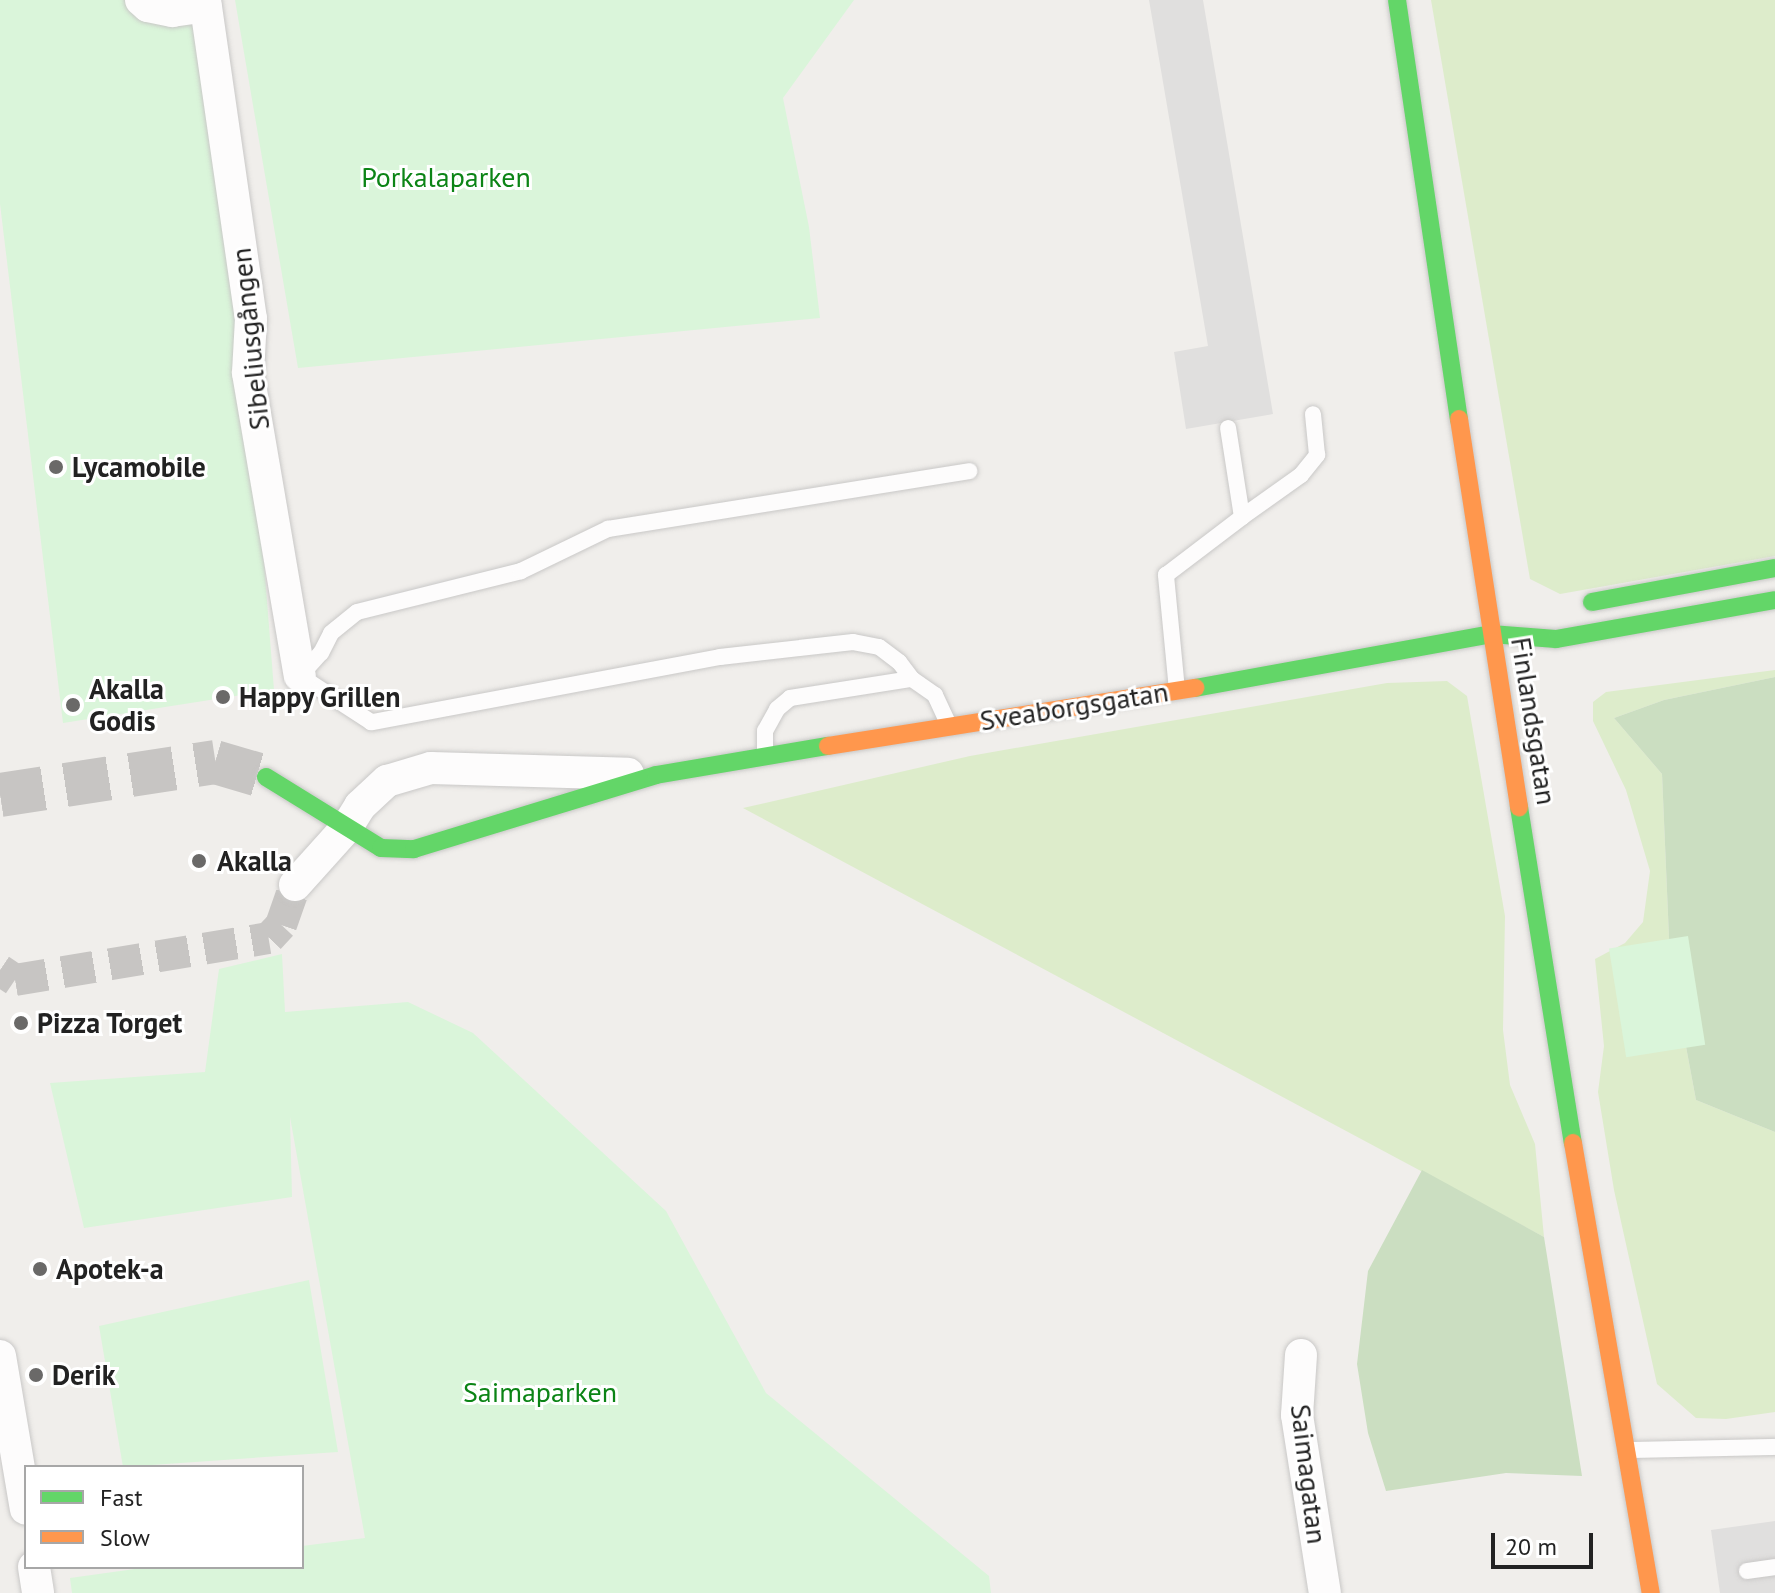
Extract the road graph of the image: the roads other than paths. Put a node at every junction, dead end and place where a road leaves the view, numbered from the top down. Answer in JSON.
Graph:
{"nodes":[{"id":1,"x":141,"y":0,"type":"edge"},
{"id":2,"x":1397,"y":0,"type":"edge"},
{"id":3,"x":205,"y":3,"type":"edge"},
{"id":4,"x":1313,"y":414,"type":"dead end"},
{"id":5,"x":1228,"y":428,"type":"dead end"},
{"id":6,"x":969,"y":471,"type":"dead end"},
{"id":7,"x":1242,"y":517,"type":"junction"},
{"id":8,"x":1775,"y":568,"type":"edge"},
{"id":9,"x":1775,"y":600,"type":"edge"},
{"id":10,"x":1572,"y":605,"type":"dead end"},
{"id":11,"x":1528,"y":617,"type":"dead end"},
{"id":12,"x":1491,"y":634,"type":"junction"},
{"id":13,"x":300,"y":676,"type":"junction"},
{"id":14,"x":912,"y":679,"type":"junction"},
{"id":15,"x":1177,"y":691,"type":"junction"},
{"id":16,"x":948,"y":725,"type":"junction"},
{"id":17,"x":765,"y":756,"type":"junction"},
{"id":18,"x":656,"y":775,"type":"junction"},
{"id":19,"x":266,"y":777,"type":"tunnel mouth"},
{"id":20,"x":347,"y":827,"type":"junction"},
{"id":21,"x":295,"y":885,"type":"tunnel mouth"},
{"id":22,"x":1301,"y":1355,"type":"dead end"},
{"id":23,"x":0,"y":1356,"type":"edge"},
{"id":24,"x":1775,"y":1447,"type":"edge"},
{"id":25,"x":1627,"y":1450,"type":"junction"},
{"id":26,"x":24,"y":1497,"type":"edge"},
{"id":27,"x":1775,"y":1567,"type":"edge"},
{"id":28,"x":34,"y":1569,"type":"edge"},
{"id":29,"x":1747,"y":1571,"type":"dead end"},
{"id":30,"x":38,"y":1593,"type":"edge"},
{"id":31,"x":1325,"y":1593,"type":"edge"},
{"id":32,"x":1651,"y":1593,"type":"edge"}],
"edges":[{"from":1,"to":3,"type":"street"},
{"from":2,"to":12,"type":"street","name":"Finlandsgatan"},
{"from":3,"to":13,"type":"street","name":"Sibeliusgången"},
{"from":4,"to":7,"type":"lane"},
{"from":5,"to":7,"type":"lane"},
{"from":6,"to":13,"type":"lane"},
{"from":7,"to":15,"type":"lane"},
{"from":8,"to":10,"type":"street"},
{"from":9,"to":12,"type":"street","name":"Sveaborgsgatan"},
{"from":11,"to":12,"type":"street","name":"Sveaborgsgatan"},
{"from":12,"to":15,"type":"street","name":"Sveaborgsgatan"},
{"from":12,"to":25,"type":"street","name":"Finlandsgatan"},
{"from":13,"to":14,"type":"lane"},
{"from":14,"to":16,"type":"lane"},
{"from":14,"to":17,"type":"lane"},
{"from":15,"to":16,"type":"street","name":"Sveaborgsgatan"},
{"from":16,"to":17,"type":"street","name":"Sveaborgsgatan"},
{"from":17,"to":18,"type":"street","name":"Sveaborgsgatan"},
{"from":18,"to":20,"type":"street","name":"Sveaborgsgatan"},
{"from":18,"to":20,"type":"street","name":"Sveaborgsgatan"},
{"from":19,"to":20,"type":"street","name":"Sveaborgsgatan"},
{"from":20,"to":21,"type":"street","name":"Sveaborgsgatan"},
{"from":22,"to":31,"type":"street","name":"Saimagatan"},
{"from":23,"to":26,"type":"street"},
{"from":24,"to":25,"type":"lane"},
{"from":25,"to":32,"type":"street","name":"Finlandsgatan"},
{"from":27,"to":29,"type":"lane"},
{"from":28,"to":30,"type":"street"}]}
